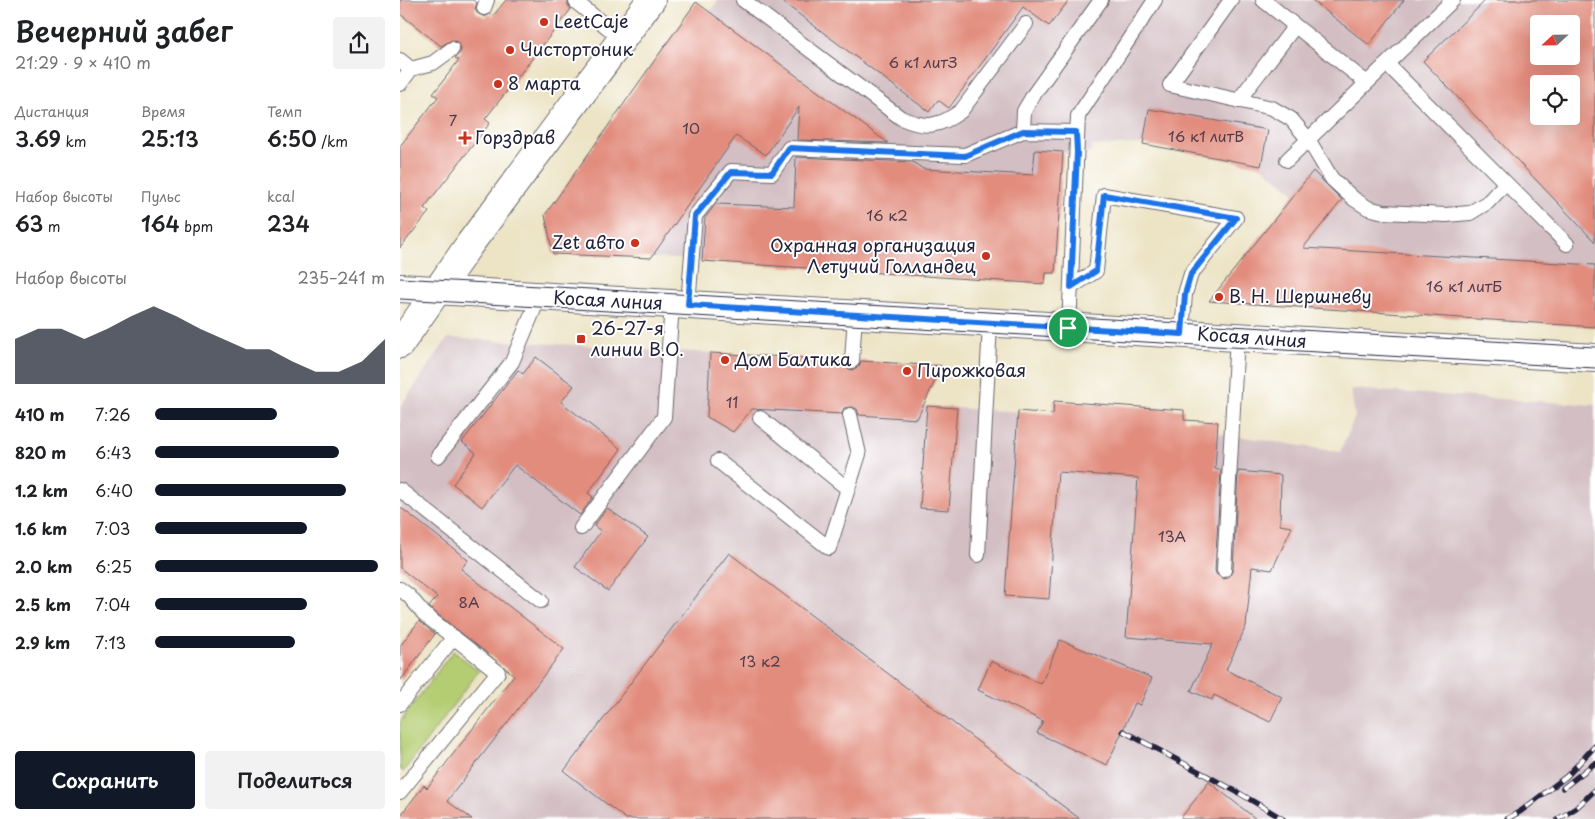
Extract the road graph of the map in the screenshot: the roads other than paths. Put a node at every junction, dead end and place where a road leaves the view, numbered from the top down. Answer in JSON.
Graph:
{"nodes":[{"id":1,"x":651,"y":0,"type":"edge"},
{"id":2,"x":743,"y":0,"type":"edge"},
{"id":3,"x":1101,"y":0,"type":"edge"},
{"id":4,"x":1155,"y":0,"type":"edge"},
{"id":5,"x":1232,"y":0,"type":"edge"},
{"id":6,"x":1263,"y":0,"type":"edge"},
{"id":7,"x":1453,"y":0,"type":"edge"},
{"id":8,"x":576,"y":2,"type":"dead end"},
{"id":9,"x":1026,"y":24,"type":"dead end"},
{"id":10,"x":1295,"y":26,"type":"junction"},
{"id":11,"x":622,"y":39,"type":"junction"},
{"id":12,"x":452,"y":49,"type":"dead end"},
{"id":13,"x":400,"y":60,"type":"edge"},
{"id":14,"x":1387,"y":64,"type":"junction"},
{"id":15,"x":412,"y":69,"type":"junction"},
{"id":16,"x":1367,"y":83,"type":"junction"},
{"id":17,"x":400,"y":84,"type":"edge"},
{"id":18,"x":1238,"y":101,"type":"junction"},
{"id":19,"x":1023,"y":131,"type":"junction"},
{"id":20,"x":1076,"y":132,"type":"junction"},
{"id":21,"x":1308,"y":140,"type":"junction"},
{"id":22,"x":1287,"y":160,"type":"dead end"},
{"id":23,"x":1506,"y":183,"type":"junction"},
{"id":24,"x":1567,"y":244,"type":"dead end"},
{"id":25,"x":1071,"y":287,"type":"junction"},
{"id":26,"x":400,"y":288,"type":"edge"},
{"id":27,"x":438,"y":290,"type":"junction"},
{"id":28,"x":538,"y":297,"type":"junction"},
{"id":29,"x":680,"y":305,"type":"junction"},
{"id":30,"x":855,"y":315,"type":"junction"},
{"id":31,"x":990,"y":324,"type":"junction"},
{"id":32,"x":1068,"y":328,"type":"junction"},
{"id":33,"x":1182,"y":334,"type":"junction"},
{"id":34,"x":1236,"y":337,"type":"junction"},
{"id":35,"x":400,"y":344,"type":"edge"},
{"id":36,"x":1595,"y":358,"type":"edge"},
{"id":37,"x":852,"y":361,"type":"dead end"},
{"id":38,"x":850,"y":415,"type":"dead end"},
{"id":39,"x":760,"y":418,"type":"dead end"},
{"id":40,"x":438,"y":456,"type":"dead end"},
{"id":41,"x":718,"y":461,"type":"dead end"},
{"id":42,"x":848,"y":489,"type":"junction"},
{"id":43,"x":400,"y":490,"type":"edge"},
{"id":44,"x":581,"y":528,"type":"dead end"},
{"id":45,"x":978,"y":556,"type":"dead end"},
{"id":46,"x":1224,"y":570,"type":"dead end"},
{"id":47,"x":403,"y":597,"type":"edge"},
{"id":48,"x":541,"y":601,"type":"dead end"},
{"id":49,"x":454,"y":637,"type":"junction"},
{"id":50,"x":400,"y":704,"type":"edge"},
{"id":51,"x":400,"y":792,"type":"edge"}],
"edges":[{"from":1,"to":11,"type":"street"},
{"from":2,"to":9,"type":"lane"},
{"from":3,"to":19,"type":"lane"},
{"from":4,"to":20,"type":"lane"},
{"from":5,"to":18,"type":"lane"},
{"from":6,"to":10,"type":"lane"},
{"from":7,"to":14,"type":"lane"},
{"from":8,"to":11,"type":"lane"},
{"from":10,"to":16,"type":"lane"},
{"from":10,"to":18,"type":"lane"},
{"from":11,"to":27,"type":"street"},
{"from":12,"to":15,"type":"lane"},
{"from":13,"to":15,"type":"lane"},
{"from":14,"to":16,"type":"lane"},
{"from":14,"to":23,"type":"lane"},
{"from":15,"to":17,"type":"lane"},
{"from":16,"to":21,"type":"lane"},
{"from":18,"to":21,"type":"lane"},
{"from":19,"to":20,"type":"lane"},
{"from":19,"to":29,"type":"lane"},
{"from":20,"to":25,"type":"lane"},
{"from":21,"to":22,"type":"lane"},
{"from":21,"to":23,"type":"lane"},
{"from":23,"to":24,"type":"lane"},
{"from":25,"to":32,"type":"lane"},
{"from":25,"to":33,"type":"lane"},
{"from":26,"to":27,"type":"street","name":"Косая линия"},
{"from":27,"to":28,"type":"street","name":"Косая линия"},
{"from":27,"to":35,"type":"street"},
{"from":28,"to":29,"type":"street","name":"Косая линия"},
{"from":28,"to":40,"type":"lane"},
{"from":29,"to":30,"type":"street","name":"Косая линия"},
{"from":29,"to":44,"type":"lane"},
{"from":30,"to":31,"type":"street","name":"Косая линия"},
{"from":30,"to":37,"type":"lane"},
{"from":31,"to":32,"type":"street","name":"Косая линия"},
{"from":31,"to":45,"type":"lane"},
{"from":32,"to":33,"type":"street","name":"Косая линия"},
{"from":33,"to":34,"type":"street","name":"Косая линия"},
{"from":34,"to":36,"type":"street","name":"Косая линия"},
{"from":34,"to":46,"type":"lane"},
{"from":38,"to":42,"type":"lane"},
{"from":39,"to":42,"type":"lane"},
{"from":41,"to":42,"type":"lane"},
{"from":43,"to":48,"type":"lane"},
{"from":47,"to":49,"type":"lane"},
{"from":49,"to":50,"type":"lane"},
{"from":49,"to":51,"type":"lane"}]}
